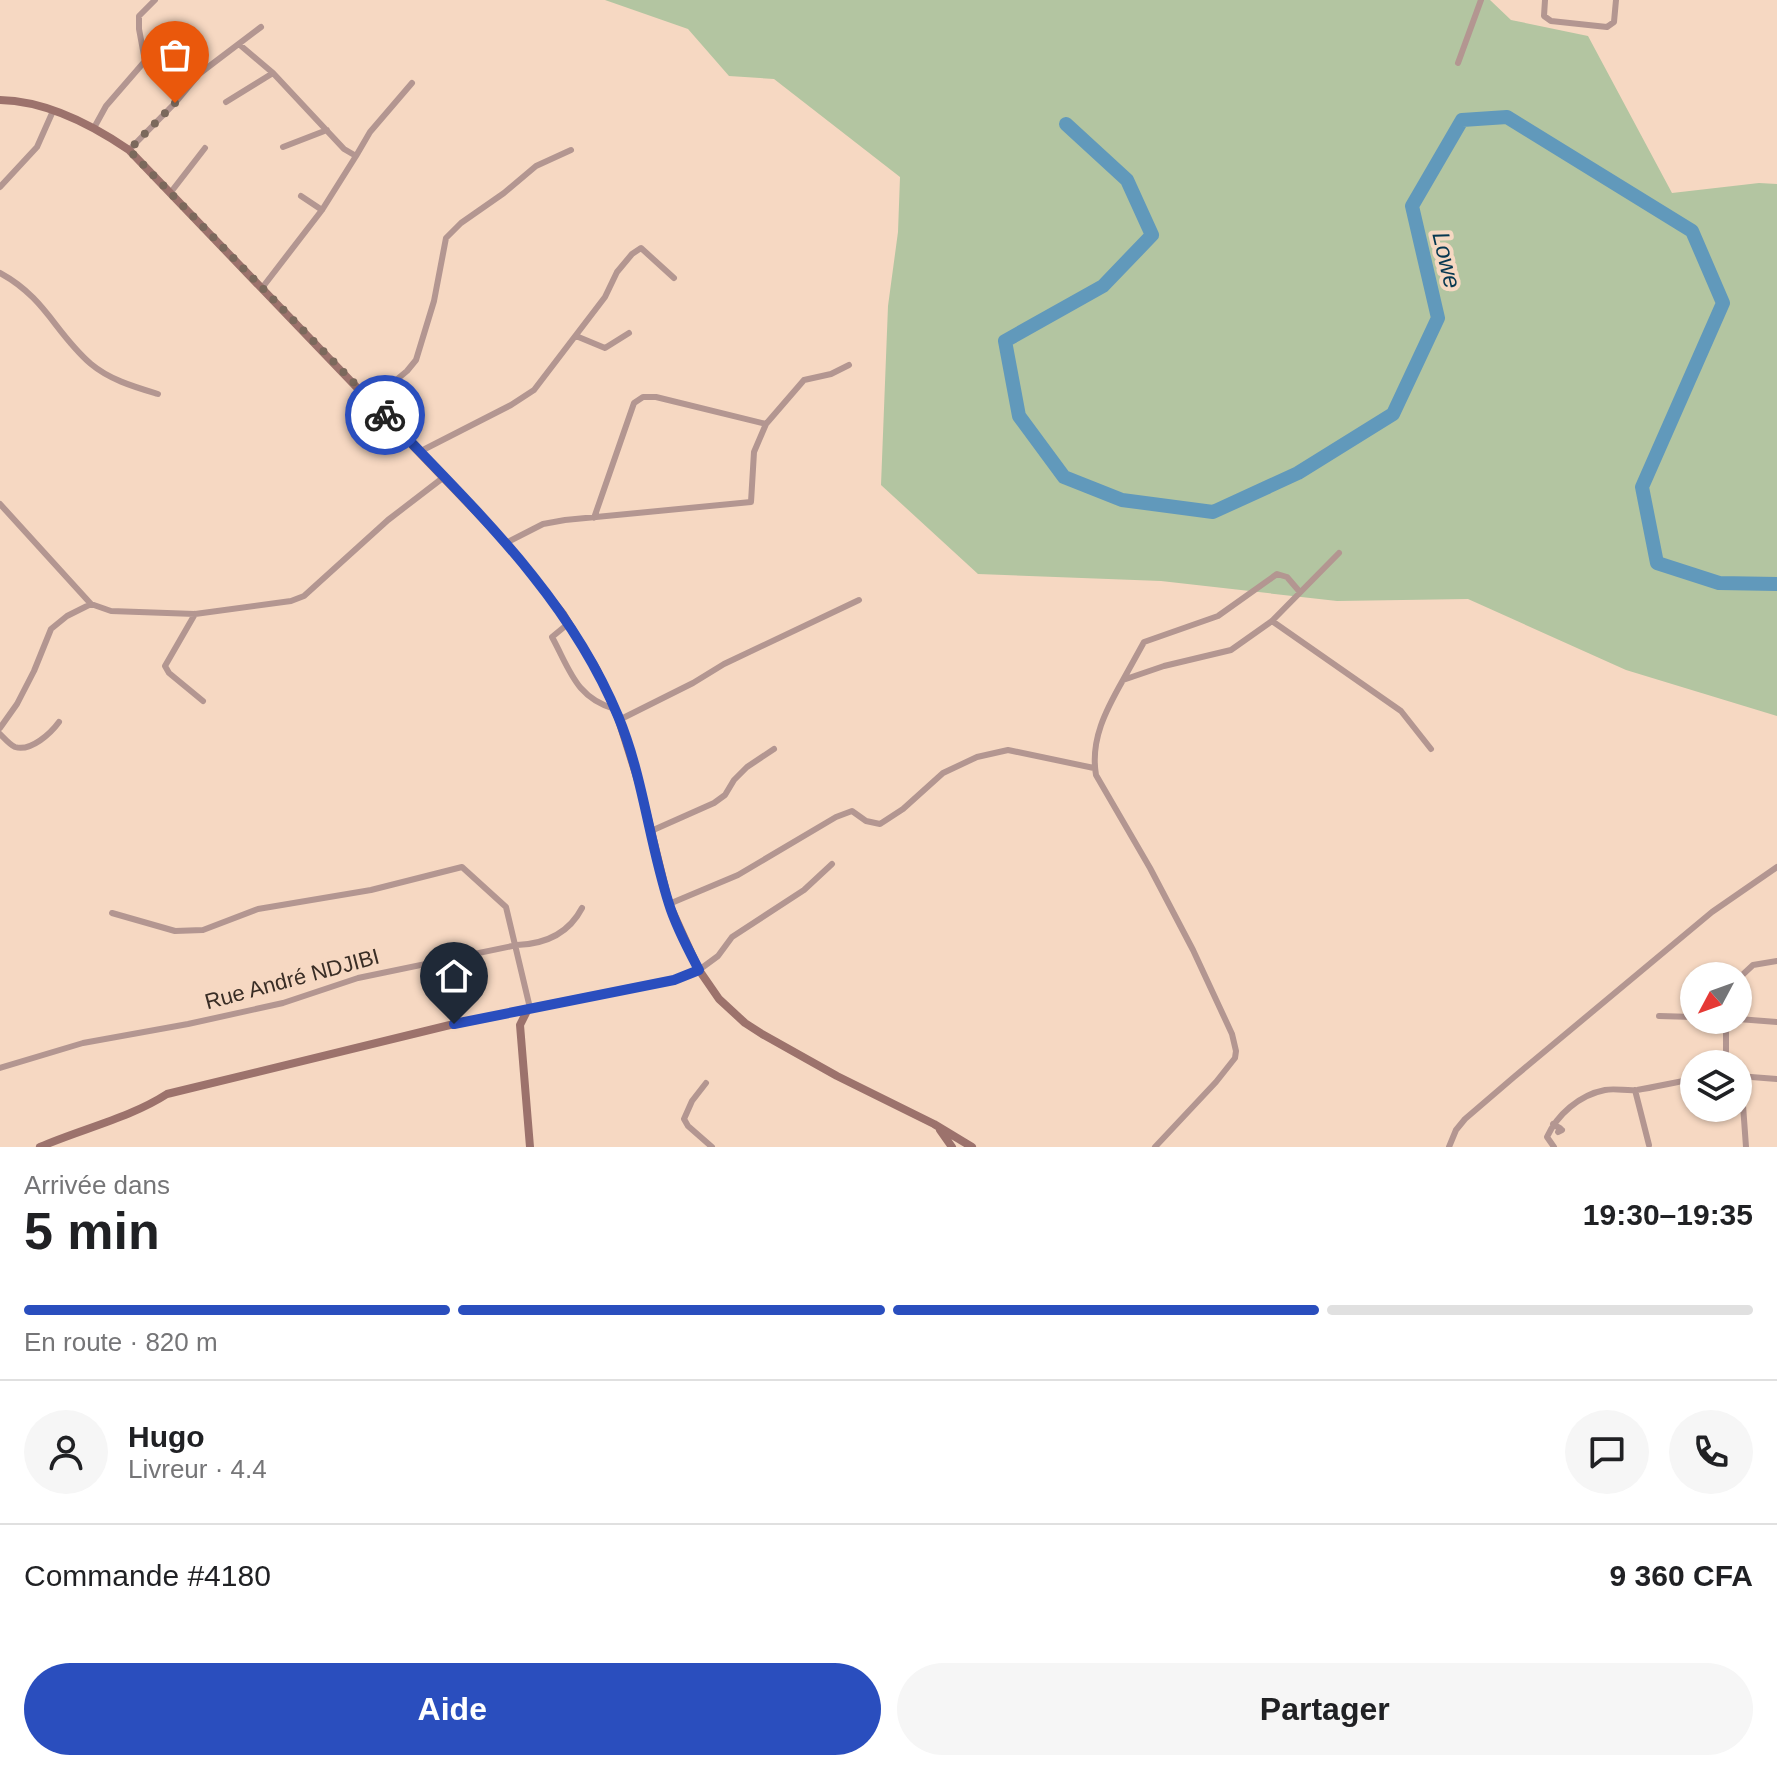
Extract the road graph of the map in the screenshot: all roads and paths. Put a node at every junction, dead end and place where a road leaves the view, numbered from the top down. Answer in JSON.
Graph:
{"nodes":[{"id":1,"x":155,"y":0,"type":"edge"},
{"id":2,"x":1481,"y":0,"type":"edge"},
{"id":3,"x":1545,"y":0,"type":"edge"},
{"id":4,"x":1616,"y":0,"type":"edge"},
{"id":5,"x":261,"y":27,"type":"dead end"},
{"id":6,"x":240,"y":45,"type":"junction"},
{"id":7,"x":1458,"y":63,"type":"dead end"},
{"id":8,"x":273,"y":73,"type":"junction"},
{"id":9,"x":412,"y":83,"type":"dead end"},
{"id":10,"x":0,"y":100,"type":"edge"},
{"id":11,"x":226,"y":102,"type":"dead end"},
{"id":12,"x":53,"y":111,"type":"junction"},
{"id":13,"x":95,"y":126,"type":"junction"},
{"id":14,"x":327,"y":130,"type":"junction"},
{"id":15,"x":283,"y":147,"type":"dead end"},
{"id":16,"x":205,"y":148,"type":"dead end"},
{"id":17,"x":129,"y":150,"type":"junction"},
{"id":18,"x":571,"y":150,"type":"dead end"},
{"id":19,"x":356,"y":156,"type":"junction"},
{"id":20,"x":0,"y":187,"type":"edge"},
{"id":21,"x":171,"y":192,"type":"junction"},
{"id":22,"x":301,"y":196,"type":"dead end"},
{"id":23,"x":322,"y":210,"type":"junction"},
{"id":24,"x":0,"y":273,"type":"edge"},
{"id":25,"x":674,"y":278,"type":"dead end"},
{"id":26,"x":262,"y":288,"type":"junction"},
{"id":27,"x":629,"y":333,"type":"dead end"},
{"id":28,"x":576,"y":336,"type":"junction"},
{"id":29,"x":849,"y":365,"type":"dead end"},
{"id":30,"x":158,"y":394,"type":"dead end"},
{"id":31,"x":371,"y":401,"type":"junction"},
{"id":32,"x":766,"y":424,"type":"junction"},
{"id":33,"x":419,"y":452,"type":"junction"},
{"id":34,"x":444,"y":477,"type":"junction"},
{"id":35,"x":0,"y":504,"type":"edge"},
{"id":36,"x":594,"y":518,"type":"junction"},
{"id":37,"x":506,"y":543,"type":"junction"},
{"id":38,"x":1339,"y":553,"type":"dead end"},
{"id":39,"x":1299,"y":591,"type":"junction"},
{"id":40,"x":859,"y":600,"type":"dead end"},
{"id":41,"x":91,"y":604,"type":"junction"},
{"id":42,"x":195,"y":614,"type":"junction"},
{"id":43,"x":1272,"y":621,"type":"junction"},
{"id":44,"x":569,"y":623,"type":"junction"},
{"id":45,"x":1123,"y":680,"type":"junction"},
{"id":46,"x":203,"y":701,"type":"dead end"},
{"id":47,"x":615,"y":709,"type":"junction"},
{"id":48,"x":619,"y":720,"type":"junction"},
{"id":49,"x":59,"y":722,"type":"dead end"},
{"id":50,"x":0,"y":728,"type":"edge"},
{"id":51,"x":0,"y":734,"type":"edge"},
{"id":52,"x":774,"y":749,"type":"dead end"},
{"id":53,"x":1431,"y":749,"type":"dead end"},
{"id":54,"x":1094,"y":768,"type":"junction"},
{"id":55,"x":651,"y":831,"type":"junction"},
{"id":56,"x":832,"y":864,"type":"dead end"},
{"id":57,"x":1777,"y":867,"type":"edge"},
{"id":58,"x":669,"y":904,"type":"junction"},
{"id":59,"x":582,"y":908,"type":"dead end"},
{"id":60,"x":112,"y":913,"type":"dead end"},
{"id":61,"x":517,"y":945,"type":"junction"},
{"id":62,"x":1777,"y":961,"type":"edge"},
{"id":63,"x":1752,"y":966,"type":"edge"},
{"id":64,"x":699,"y":970,"type":"junction"},
{"id":65,"x":529,"y":1009,"type":"junction"},
{"id":66,"x":506,"y":1013,"type":"junction"},
{"id":67,"x":1659,"y":1016,"type":"dead end"},
{"id":68,"x":1680,"y":1017,"type":"edge"},
{"id":69,"x":1752,"y":1020,"type":"edge"},
{"id":70,"x":1777,"y":1022,"type":"edge"},
{"id":71,"x":520,"y":1025,"type":"junction"},
{"id":72,"x":0,"y":1068,"type":"edge"},
{"id":73,"x":1752,"y":1077,"type":"edge"},
{"id":74,"x":1777,"y":1079,"type":"edge"},
{"id":75,"x":1680,"y":1082,"type":"edge"},
{"id":76,"x":706,"y":1083,"type":"dead end"},
{"id":77,"x":1635,"y":1090,"type":"junction"},
{"id":78,"x":1744,"y":1122,"type":"edge"},
{"id":79,"x":934,"y":1124,"type":"junction"},
{"id":80,"x":1649,"y":1145,"type":"edge"},
{"id":81,"x":40,"y":1147,"type":"edge"},
{"id":82,"x":530,"y":1147,"type":"edge"},
{"id":83,"x":712,"y":1147,"type":"edge"},
{"id":84,"x":952,"y":1147,"type":"edge"},
{"id":85,"x":972,"y":1147,"type":"edge"},
{"id":86,"x":1155,"y":1147,"type":"edge"},
{"id":87,"x":1449,"y":1147,"type":"edge"},
{"id":88,"x":1554,"y":1147,"type":"edge"},
{"id":89,"x":1746,"y":1147,"type":"edge"}],
"edges":[{"from":1,"to":13,"type":"street"},
{"from":2,"to":7,"type":"street"},
{"from":3,"to":4,"type":"street"},
{"from":5,"to":6,"type":"street"},
{"from":6,"to":8,"type":"street"},
{"from":6,"to":17,"type":"street"},
{"from":8,"to":11,"type":"street"},
{"from":8,"to":14,"type":"street"},
{"from":9,"to":19,"type":"street"},
{"from":10,"to":12,"type":"street"},
{"from":12,"to":13,"type":"street"},
{"from":12,"to":20,"type":"street"},
{"from":13,"to":17,"type":"street"},
{"from":14,"to":15,"type":"street"},
{"from":14,"to":19,"type":"street"},
{"from":16,"to":21,"type":"street"},
{"from":17,"to":21,"type":"street"},
{"from":18,"to":31,"type":"street"},
{"from":19,"to":23,"type":"street"},
{"from":21,"to":26,"type":"street"},
{"from":22,"to":23,"type":"street"},
{"from":23,"to":26,"type":"street"},
{"from":24,"to":30,"type":"street"},
{"from":25,"to":28,"type":"street"},
{"from":26,"to":31,"type":"street"},
{"from":27,"to":28,"type":"street"},
{"from":28,"to":33,"type":"street"},
{"from":29,"to":32,"type":"street"},
{"from":31,"to":33,"type":"street"},
{"from":32,"to":36,"type":"street"},
{"from":32,"to":36,"type":"street"},
{"from":33,"to":34,"type":"street"},
{"from":34,"to":37,"type":"street"},
{"from":34,"to":42,"type":"street"},
{"from":35,"to":41,"type":"street"},
{"from":36,"to":37,"type":"street"},
{"from":37,"to":44,"type":"street"},
{"from":38,"to":39,"type":"street"},
{"from":39,"to":43,"type":"street"},
{"from":39,"to":45,"type":"street"},
{"from":40,"to":48,"type":"street"},
{"from":41,"to":42,"type":"street"},
{"from":41,"to":50,"type":"street"},
{"from":42,"to":46,"type":"street"},
{"from":43,"to":45,"type":"street"},
{"from":43,"to":53,"type":"street"},
{"from":44,"to":47,"type":"street"},
{"from":44,"to":47,"type":"street"},
{"from":45,"to":54,"type":"street"},
{"from":47,"to":48,"type":"street"},
{"from":48,"to":55,"type":"street"},
{"from":49,"to":51,"type":"street"},
{"from":52,"to":55,"type":"street"},
{"from":54,"to":58,"type":"street"},
{"from":54,"to":86,"type":"street"},
{"from":55,"to":58,"type":"street"},
{"from":56,"to":64,"type":"street"},
{"from":57,"to":87,"type":"street"},
{"from":58,"to":64,"type":"street"},
{"from":59,"to":61,"type":"street","name":"Rue André NDJIBI"},
{"from":60,"to":61,"type":"street"},
{"from":61,"to":65,"type":"street"},
{"from":61,"to":72,"type":"street","name":"Rue André NDJIBI"},
{"from":62,"to":63,"type":"street"},
{"from":64,"to":65,"type":"street"},
{"from":64,"to":79,"type":"street"},
{"from":65,"to":66,"type":"street"},
{"from":65,"to":71,"type":"street"},
{"from":66,"to":71,"type":"street"},
{"from":66,"to":81,"type":"street"},
{"from":67,"to":68,"type":"street"},
{"from":69,"to":70,"type":"street"},
{"from":71,"to":82,"type":"street"},
{"from":73,"to":74,"type":"street"},
{"from":75,"to":77,"type":"street"},
{"from":76,"to":83,"type":"street"},
{"from":77,"to":80,"type":"street"},
{"from":77,"to":88,"type":"street"},
{"from":78,"to":89,"type":"street"},
{"from":79,"to":84,"type":"street"},
{"from":79,"to":85,"type":"street"}]}
